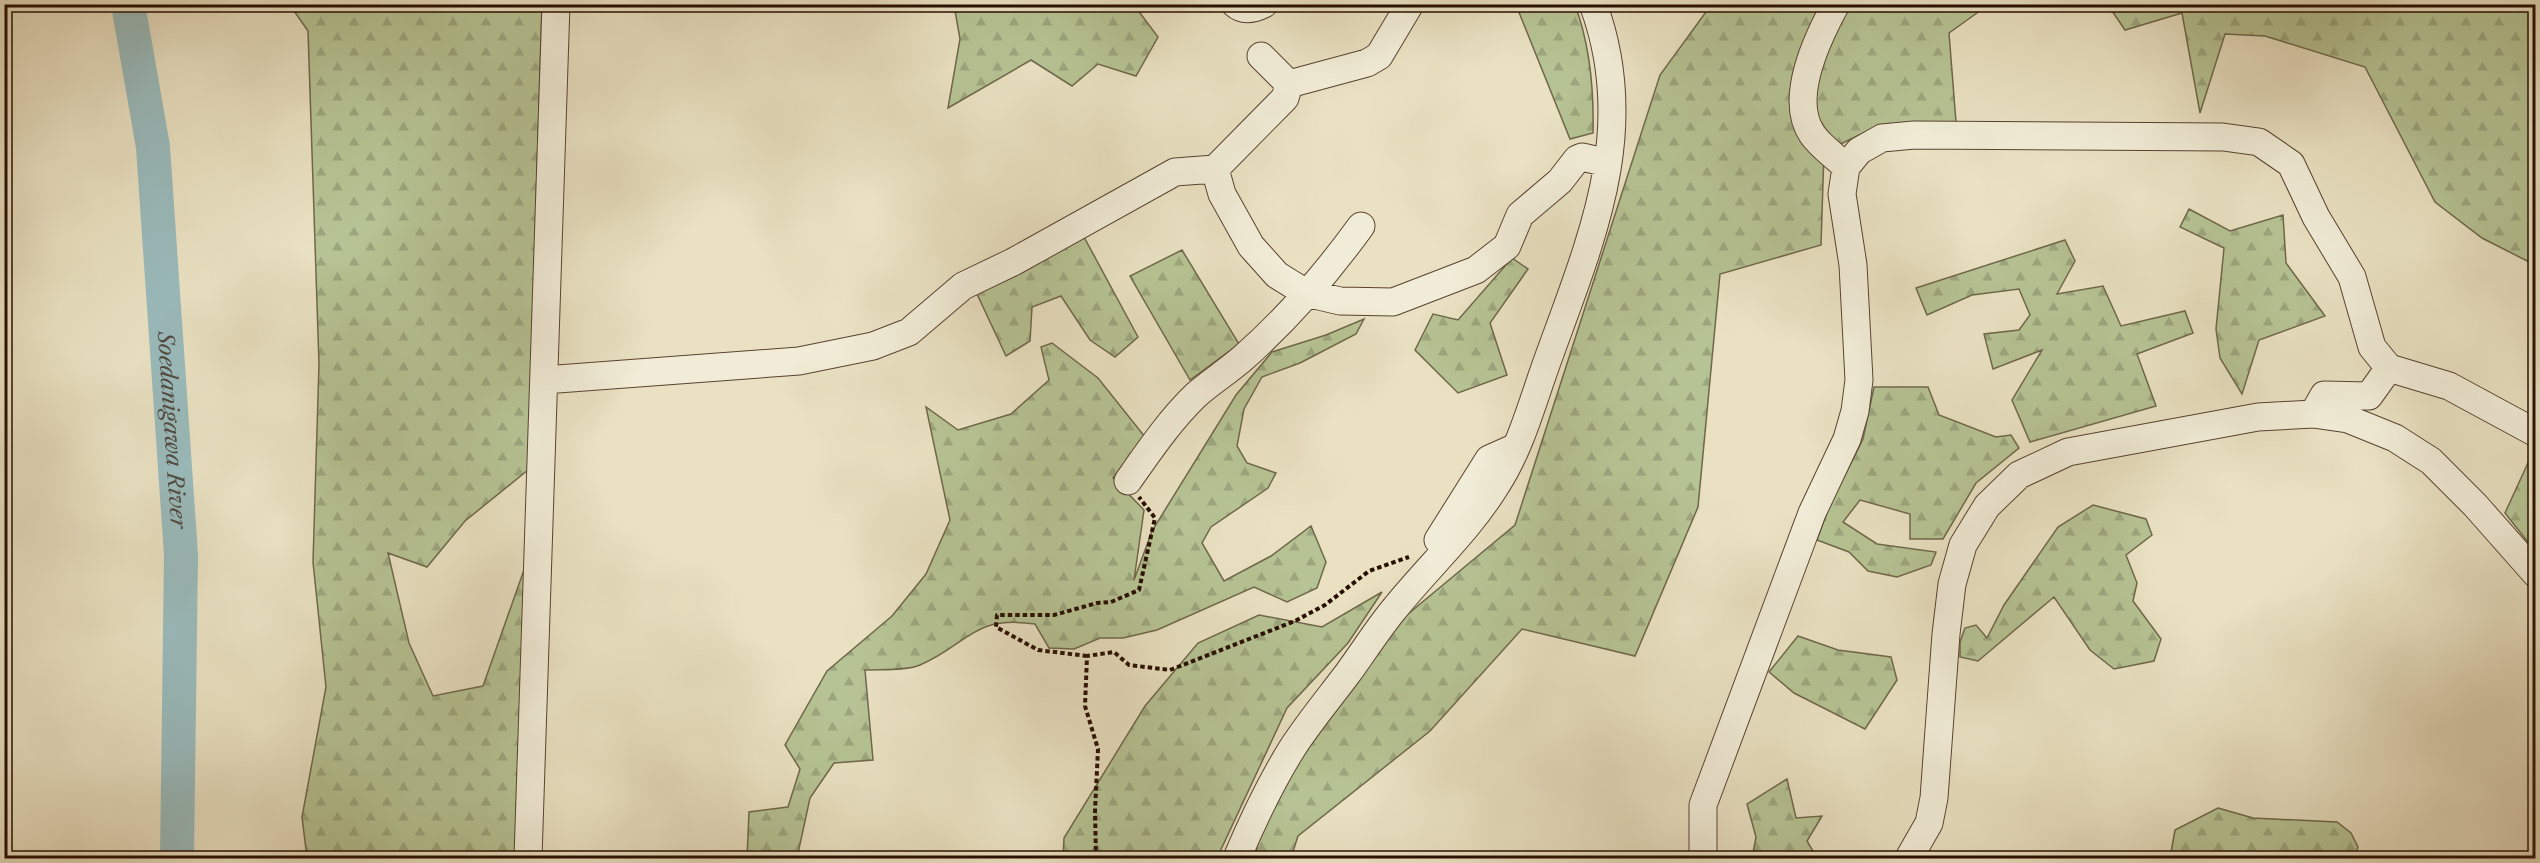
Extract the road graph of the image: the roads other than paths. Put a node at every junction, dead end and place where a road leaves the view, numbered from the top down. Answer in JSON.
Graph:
{"nodes":[{"id":1,"x":556,"y":4,"type":"edge"},
{"id":2,"x":1234,"y":4,"type":"edge"},
{"id":3,"x":1264,"y":4,"type":"edge"},
{"id":4,"x":1410,"y":4,"type":"edge"},
{"id":5,"x":1593,"y":4,"type":"edge"},
{"id":6,"x":1836,"y":4,"type":"edge"},
{"id":7,"x":1262,"y":56,"type":"dead end"},
{"id":8,"x":1289,"y":84,"type":"junction"},
{"id":9,"x":1608,"y":163,"type":"junction"},
{"id":10,"x":1846,"y":167,"type":"junction"},
{"id":11,"x":1215,"y":169,"type":"junction"},
{"id":12,"x":1361,"y":226,"type":"dead end"},
{"id":13,"x":1306,"y":293,"type":"junction"},
{"id":14,"x":2389,"y":368,"type":"junction"},
{"id":15,"x":544,"y":380,"type":"junction"},
{"id":16,"x":2313,"y":414,"type":"junction"},
{"id":17,"x":2535,"y":433,"type":"edge"},
{"id":18,"x":1516,"y":447,"type":"junction"},
{"id":19,"x":1128,"y":481,"type":"road end"},
{"id":20,"x":1438,"y":540,"type":"road end"},
{"id":21,"x":2535,"y":574,"type":"edge"},
{"id":22,"x":528,"y":858,"type":"edge"},
{"id":23,"x":1237,"y":858,"type":"edge"},
{"id":24,"x":1703,"y":858,"type":"edge"},
{"id":25,"x":1909,"y":858,"type":"edge"}],
"edges":[{"from":1,"to":15,"type":"street"},
{"from":2,"to":3,"type":"street"},
{"from":4,"to":8,"type":"street"},
{"from":5,"to":9,"type":"street"},
{"from":6,"to":10,"type":"street"},
{"from":7,"to":8,"type":"street"},
{"from":8,"to":11,"type":"street"},
{"from":9,"to":13,"type":"street"},
{"from":9,"to":18,"type":"street"},
{"from":10,"to":14,"type":"street"},
{"from":10,"to":24,"type":"street"},
{"from":11,"to":13,"type":"street"},
{"from":11,"to":15,"type":"street"},
{"from":12,"to":13,"type":"street"},
{"from":13,"to":19,"type":"street"},
{"from":14,"to":16,"type":"street"},
{"from":14,"to":17,"type":"street"},
{"from":15,"to":22,"type":"street"},
{"from":16,"to":21,"type":"street"},
{"from":16,"to":25,"type":"street"},
{"from":18,"to":20,"type":"street"},
{"from":18,"to":23,"type":"street"}]}
